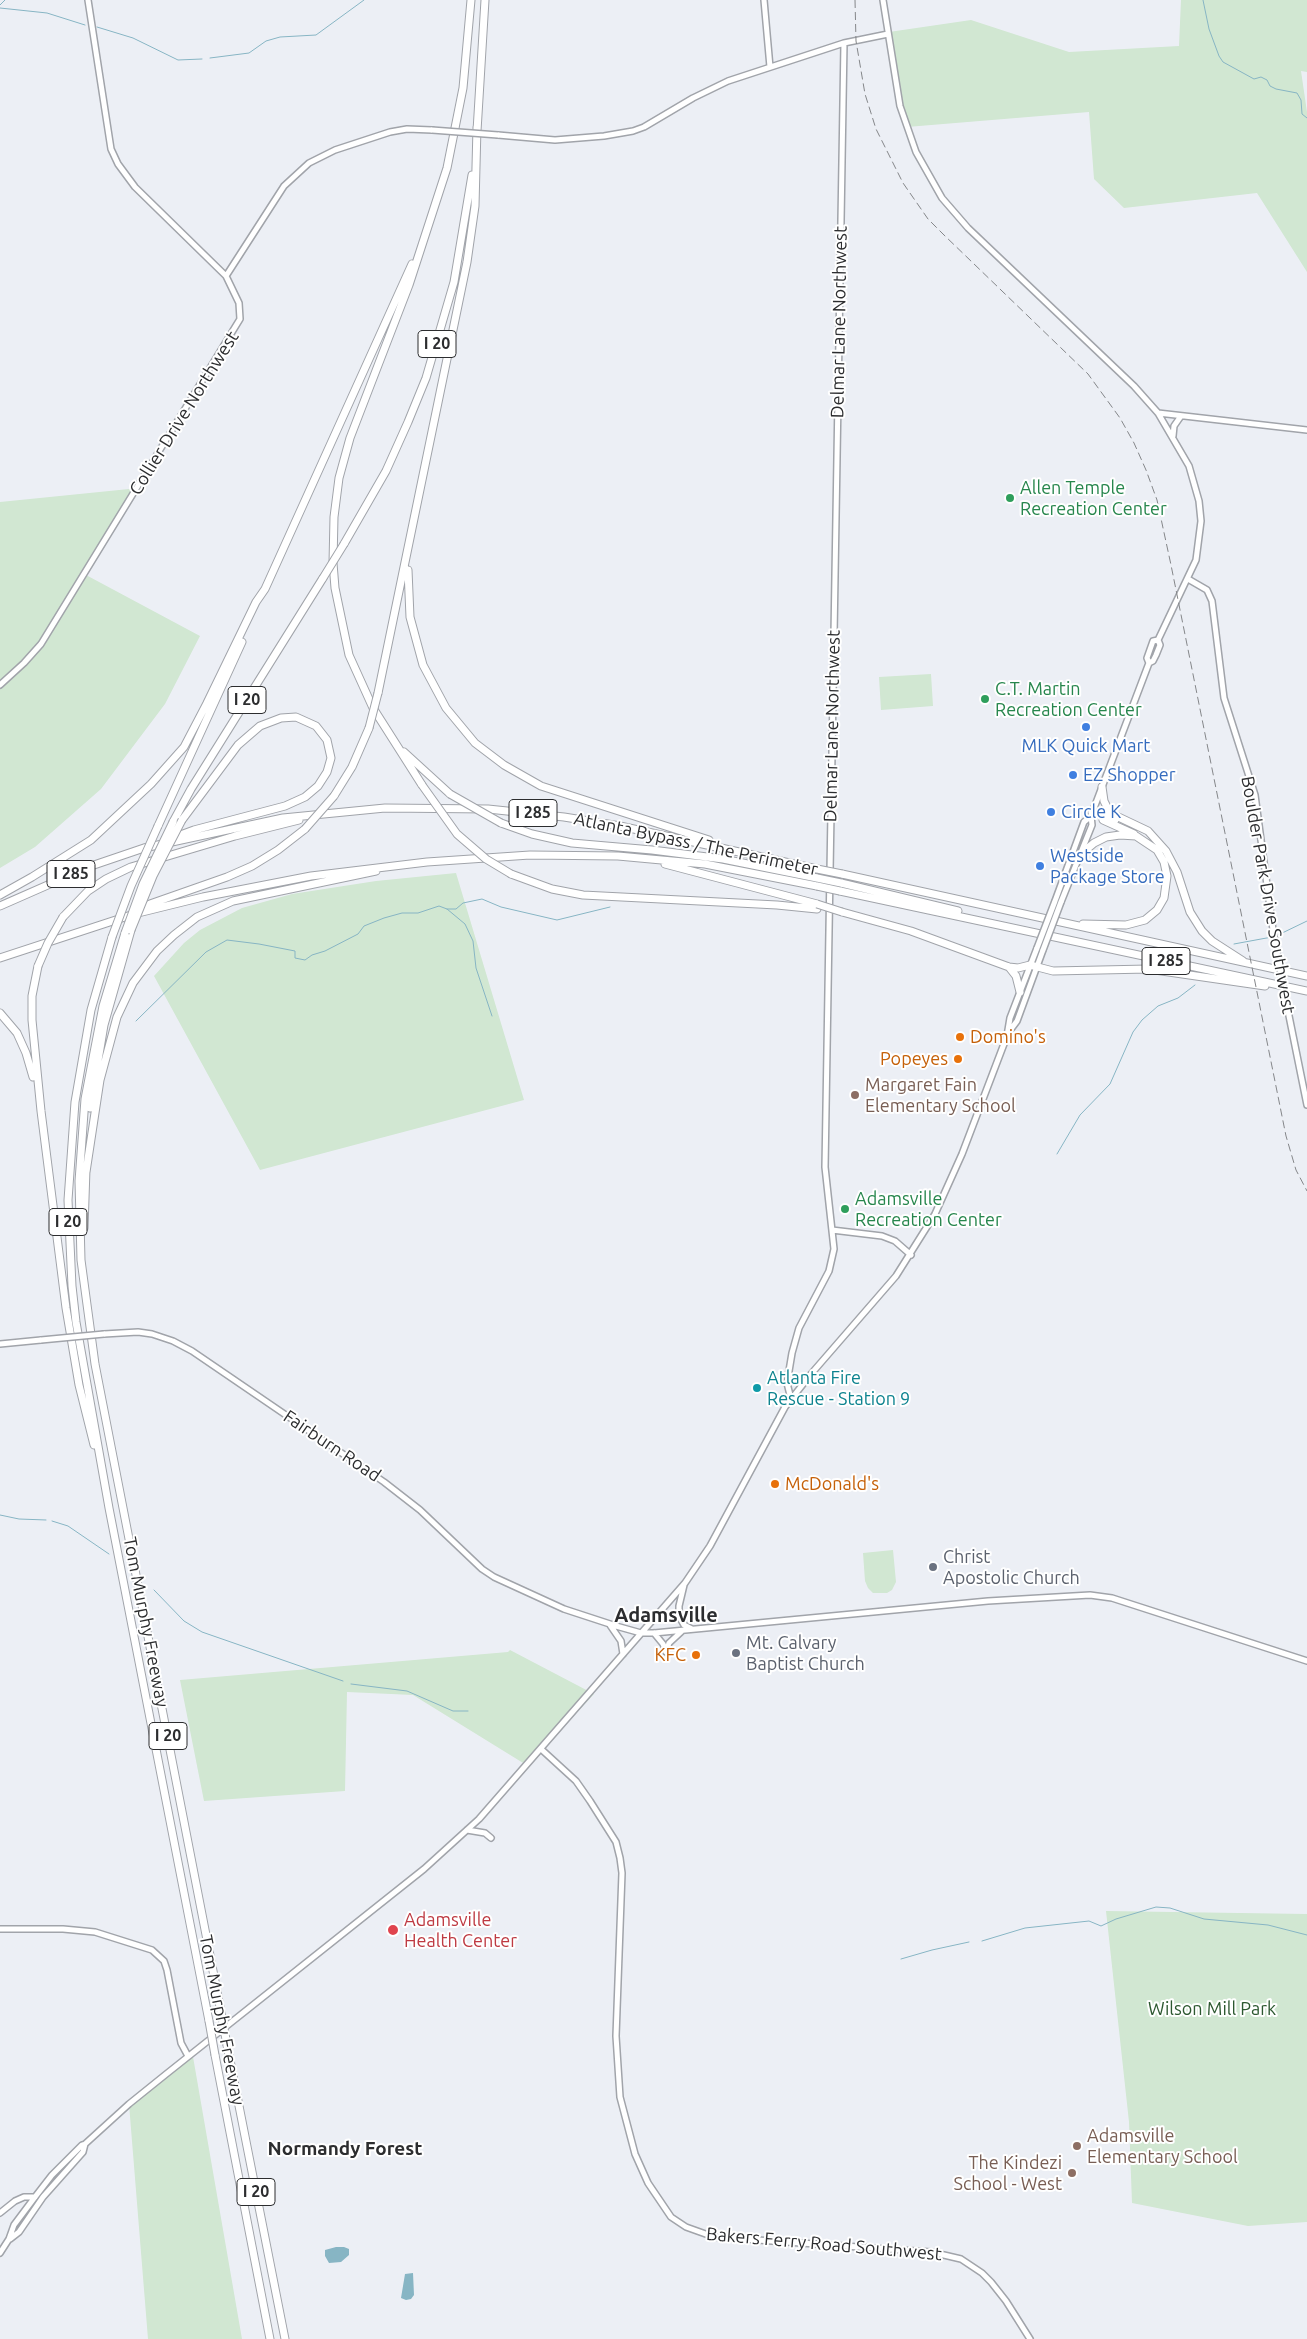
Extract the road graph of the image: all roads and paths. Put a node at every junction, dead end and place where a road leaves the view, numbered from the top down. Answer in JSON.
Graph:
{"nodes":[{"id":1,"x":88,"y":0,"type":"edge"},
{"id":2,"x":471,"y":0,"type":"edge"},
{"id":3,"x":485,"y":0,"type":"edge"},
{"id":4,"x":764,"y":0,"type":"edge"},
{"id":5,"x":883,"y":0,"type":"edge"},
{"id":6,"x":888,"y":34,"type":"junction"},
{"id":7,"x":844,"y":43,"type":"junction"},
{"id":8,"x":770,"y":67,"type":"junction"},
{"id":9,"x":477,"y":127,"type":"junction"},
{"id":10,"x":430,"y":219,"type":"junction"},
{"id":11,"x":226,"y":276,"type":"junction"},
{"id":12,"x":1158,"y":413,"type":"junction"},
{"id":13,"x":1181,"y":416,"type":"junction"},
{"id":14,"x":1307,"y":430,"type":"edge"},
{"id":15,"x":1172,"y":436,"type":"junction"},
{"id":16,"x":413,"y":527,"type":"junction"},
{"id":17,"x":1188,"y":579,"type":"junction"},
{"id":18,"x":265,"y":589,"type":"junction"},
{"id":19,"x":0,"y":685,"type":"edge"},
{"id":20,"x":387,"y":731,"type":"junction"},
{"id":21,"x":1102,"y":787,"type":"junction"},
{"id":22,"x":326,"y":813,"type":"junction"},
{"id":23,"x":1091,"y":814,"type":"junction"},
{"id":24,"x":1136,"y":836,"type":"junction"},
{"id":25,"x":1159,"y":844,"type":"junction"},
{"id":26,"x":144,"y":848,"type":"junction"},
{"id":27,"x":738,"y":850,"type":"junction"},
{"id":28,"x":1081,"y":854,"type":"junction"},
{"id":29,"x":636,"y":857,"type":"junction"},
{"id":30,"x":427,"y":862,"type":"junction"},
{"id":31,"x":841,"y":887,"type":"junction"},
{"id":32,"x":0,"y":895,"type":"edge"},
{"id":33,"x":0,"y":906,"type":"edge"},
{"id":34,"x":817,"y":907,"type":"junction"},
{"id":35,"x":134,"y":914,"type":"junction"},
{"id":36,"x":1073,"y":924,"type":"junction"},
{"id":37,"x":128,"y":931,"type":"junction"},
{"id":38,"x":0,"y":958,"type":"edge"},
{"id":39,"x":1248,"y":964,"type":"junction"},
{"id":40,"x":1033,"y":966,"type":"junction"},
{"id":41,"x":1008,"y":967,"type":"junction"},
{"id":42,"x":1307,"y":976,"type":"edge"},
{"id":43,"x":1304,"y":990,"type":"edge"},
{"id":44,"x":1020,"y":992,"type":"junction"},
{"id":45,"x":0,"y":1013,"type":"edge"},
{"id":46,"x":1007,"y":1036,"type":"junction"},
{"id":47,"x":1307,"y":1105,"type":"edge"},
{"id":48,"x":40,"y":1112,"type":"junction"},
{"id":49,"x":86,"y":1172,"type":"junction"},
{"id":50,"x":832,"y":1230,"type":"junction"},
{"id":51,"x":910,"y":1255,"type":"junction"},
{"id":52,"x":84,"y":1291,"type":"junction"},
{"id":53,"x":0,"y":1344,"type":"edge"},
{"id":54,"x":791,"y":1399,"type":"junction"},
{"id":55,"x":109,"y":1508,"type":"junction"},
{"id":56,"x":685,"y":1584,"type":"junction"},
{"id":57,"x":610,"y":1624,"type":"junction"},
{"id":58,"x":693,"y":1629,"type":"junction"},
{"id":59,"x":684,"y":1630,"type":"junction"},
{"id":60,"x":640,"y":1632,"type":"junction"},
{"id":61,"x":654,"y":1633,"type":"junction"},
{"id":62,"x":622,"y":1654,"type":"junction"},
{"id":63,"x":1307,"y":1661,"type":"edge"},
{"id":64,"x":541,"y":1749,"type":"junction"},
{"id":65,"x":467,"y":1830,"type":"junction"},
{"id":66,"x":491,"y":1838,"type":"dead end"},
{"id":67,"x":0,"y":1929,"type":"edge"},
{"id":68,"x":188,"y":2056,"type":"junction"},
{"id":69,"x":85,"y":2144,"type":"junction"},
{"id":70,"x":35,"y":2197,"type":"junction"},
{"id":71,"x":0,"y":2213,"type":"edge"},
{"id":72,"x":9,"y":2239,"type":"junction"},
{"id":73,"x":0,"y":2253,"type":"edge"},
{"id":74,"x":270,"y":2339,"type":"edge"},
{"id":75,"x":285,"y":2339,"type":"edge"},
{"id":76,"x":1030,"y":2339,"type":"edge"}],
"edges":[{"from":1,"to":11,"type":"street","name":"Collier Drive Northwest"},
{"from":2,"to":10,"type":"highway","number":"I 20"},
{"from":3,"to":9,"type":"highway","number":"I 20"},
{"from":4,"to":8,"type":"street"},
{"from":5,"to":6,"type":"street"},
{"from":6,"to":7,"type":"street"},
{"from":6,"to":12,"type":"street"},
{"from":7,"to":8,"type":"street"},
{"from":7,"to":50,"type":"street","name":"Delmar Lane Northwest"},
{"from":8,"to":11,"type":"street","bridge":true},
{"from":9,"to":16,"type":"highway"},
{"from":9,"to":37,"type":"highway","number":"I 20","bridge":true},
{"from":10,"to":18,"type":"highway","number":"I 20"},
{"from":10,"to":20,"type":"highway"},
{"from":11,"to":19,"type":"street","name":"Collier Drive Northwest"},
{"from":12,"to":13,"type":"street"},
{"from":12,"to":15,"type":"street"},
{"from":13,"to":14,"type":"street"},
{"from":13,"to":15,"type":"street"},
{"from":15,"to":17,"type":"street"},
{"from":16,"to":27,"type":"highway"},
{"from":16,"to":35,"type":"highway","bridge":true},
{"from":17,"to":21,"type":"street"},
{"from":17,"to":47,"type":"street","name":"Boulder Park Drive Southwest","bridge":true},
{"from":18,"to":32,"type":"highway"},
{"from":18,"to":55,"type":"highway","name":"Tom Murphy Freeway","number":"I 20","bridge":true},
{"from":20,"to":31,"type":"highway","bridge":true},
{"from":20,"to":34,"type":"highway","bridge":true},
{"from":21,"to":23,"type":"street"},
{"from":21,"to":25,"type":"highway"},
{"from":22,"to":26,"type":"highway","name":"Atlanta Bypass / The Perimeter","number":"I 285"},
{"from":22,"to":27,"type":"highway","name":"Atlanta Bypass / The Perimeter","number":"I 285"},
{"from":22,"to":48,"type":"highway","bridge":true},
{"from":23,"to":24,"type":"highway"},
{"from":23,"to":25,"type":"highway"},
{"from":23,"to":28,"type":"street"},
{"from":23,"to":40,"type":"street","bridge":true},
{"from":24,"to":28,"type":"highway"},
{"from":24,"to":36,"type":"highway"},
{"from":25,"to":39,"type":"highway"},
{"from":26,"to":33,"type":"highway","name":"Atlanta Bypass / The Perimeter","number":"I 285"},
{"from":26,"to":37,"type":"highway","bridge":true},
{"from":27,"to":36,"type":"highway","name":"Atlanta Bypass / The Perimeter","number":"I 285","bridge":true},
{"from":28,"to":40,"type":"street","bridge":true},
{"from":29,"to":30,"type":"highway","name":"Atlanta Bypass / The Perimeter","number":"I 285"},
{"from":29,"to":31,"type":"highway","name":"Atlanta Bypass / The Perimeter","number":"I 285","bridge":true},
{"from":29,"to":34,"type":"highway"},
{"from":30,"to":35,"type":"highway","name":"Atlanta Bypass / The Perimeter","number":"I 285"},
{"from":30,"to":49,"type":"highway"},
{"from":31,"to":43,"type":"highway","name":"Atlanta Bypass / The Perimeter","number":"I 285"},
{"from":34,"to":41,"type":"highway","bridge":true},
{"from":35,"to":38,"type":"highway","name":"Atlanta Bypass / The Perimeter","number":"I 285"},
{"from":36,"to":39,"type":"highway","name":"Atlanta Bypass / The Perimeter","number":"I 285"},
{"from":37,"to":49,"type":"highway"},
{"from":37,"to":52,"type":"highway","name":"Tom Murphy Freeway","number":"I 20"},
{"from":39,"to":42,"type":"highway","name":"Atlanta Bypass / The Perimeter","number":"I 285"},
{"from":40,"to":41,"type":"highway"},
{"from":40,"to":43,"type":"highway"},
{"from":40,"to":44,"type":"street"},
{"from":40,"to":46,"type":"street"},
{"from":41,"to":44,"type":"highway"},
{"from":44,"to":46,"type":"street"},
{"from":45,"to":48,"type":"highway"},
{"from":46,"to":51,"type":"street"},
{"from":48,"to":55,"type":"highway"},
{"from":49,"to":52,"type":"highway"},
{"from":50,"to":51,"type":"street"},
{"from":50,"to":54,"type":"street","name":"Delmar Lane Northwest"},
{"from":51,"to":54,"type":"street"},
{"from":52,"to":75,"type":"highway","name":"Tom Murphy Freeway","number":"I 20","bridge":true},
{"from":53,"to":57,"type":"street","name":"Fairburn Road","bridge":true},
{"from":54,"to":56,"type":"street"},
{"from":55,"to":74,"type":"highway","name":"Tom Murphy Freeway","number":"I 20","bridge":true},
{"from":56,"to":58,"type":"street"},
{"from":56,"to":60,"type":"street"},
{"from":57,"to":60,"type":"street","name":"Fairburn Road"},
{"from":57,"to":62,"type":"street"},
{"from":58,"to":59,"type":"street","name":"Fairburn Road"},
{"from":58,"to":63,"type":"street","name":"Fairburn Road"},
{"from":59,"to":61,"type":"street","name":"Fairburn Road"},
{"from":59,"to":61,"type":"street"},
{"from":60,"to":61,"type":"street","name":"Fairburn Road"},
{"from":60,"to":62,"type":"street"},
{"from":62,"to":64,"type":"street"},
{"from":64,"to":65,"type":"street"},
{"from":64,"to":76,"type":"street","name":"Bakers Ferry Road Southwest"},
{"from":65,"to":66,"type":"street"},
{"from":65,"to":68,"type":"street"},
{"from":67,"to":68,"type":"street"},
{"from":68,"to":69,"type":"street"},
{"from":69,"to":70,"type":"street"},
{"from":69,"to":72,"type":"street"},
{"from":70,"to":71,"type":"street"},
{"from":70,"to":72,"type":"street"},
{"from":72,"to":73,"type":"street"}]}
